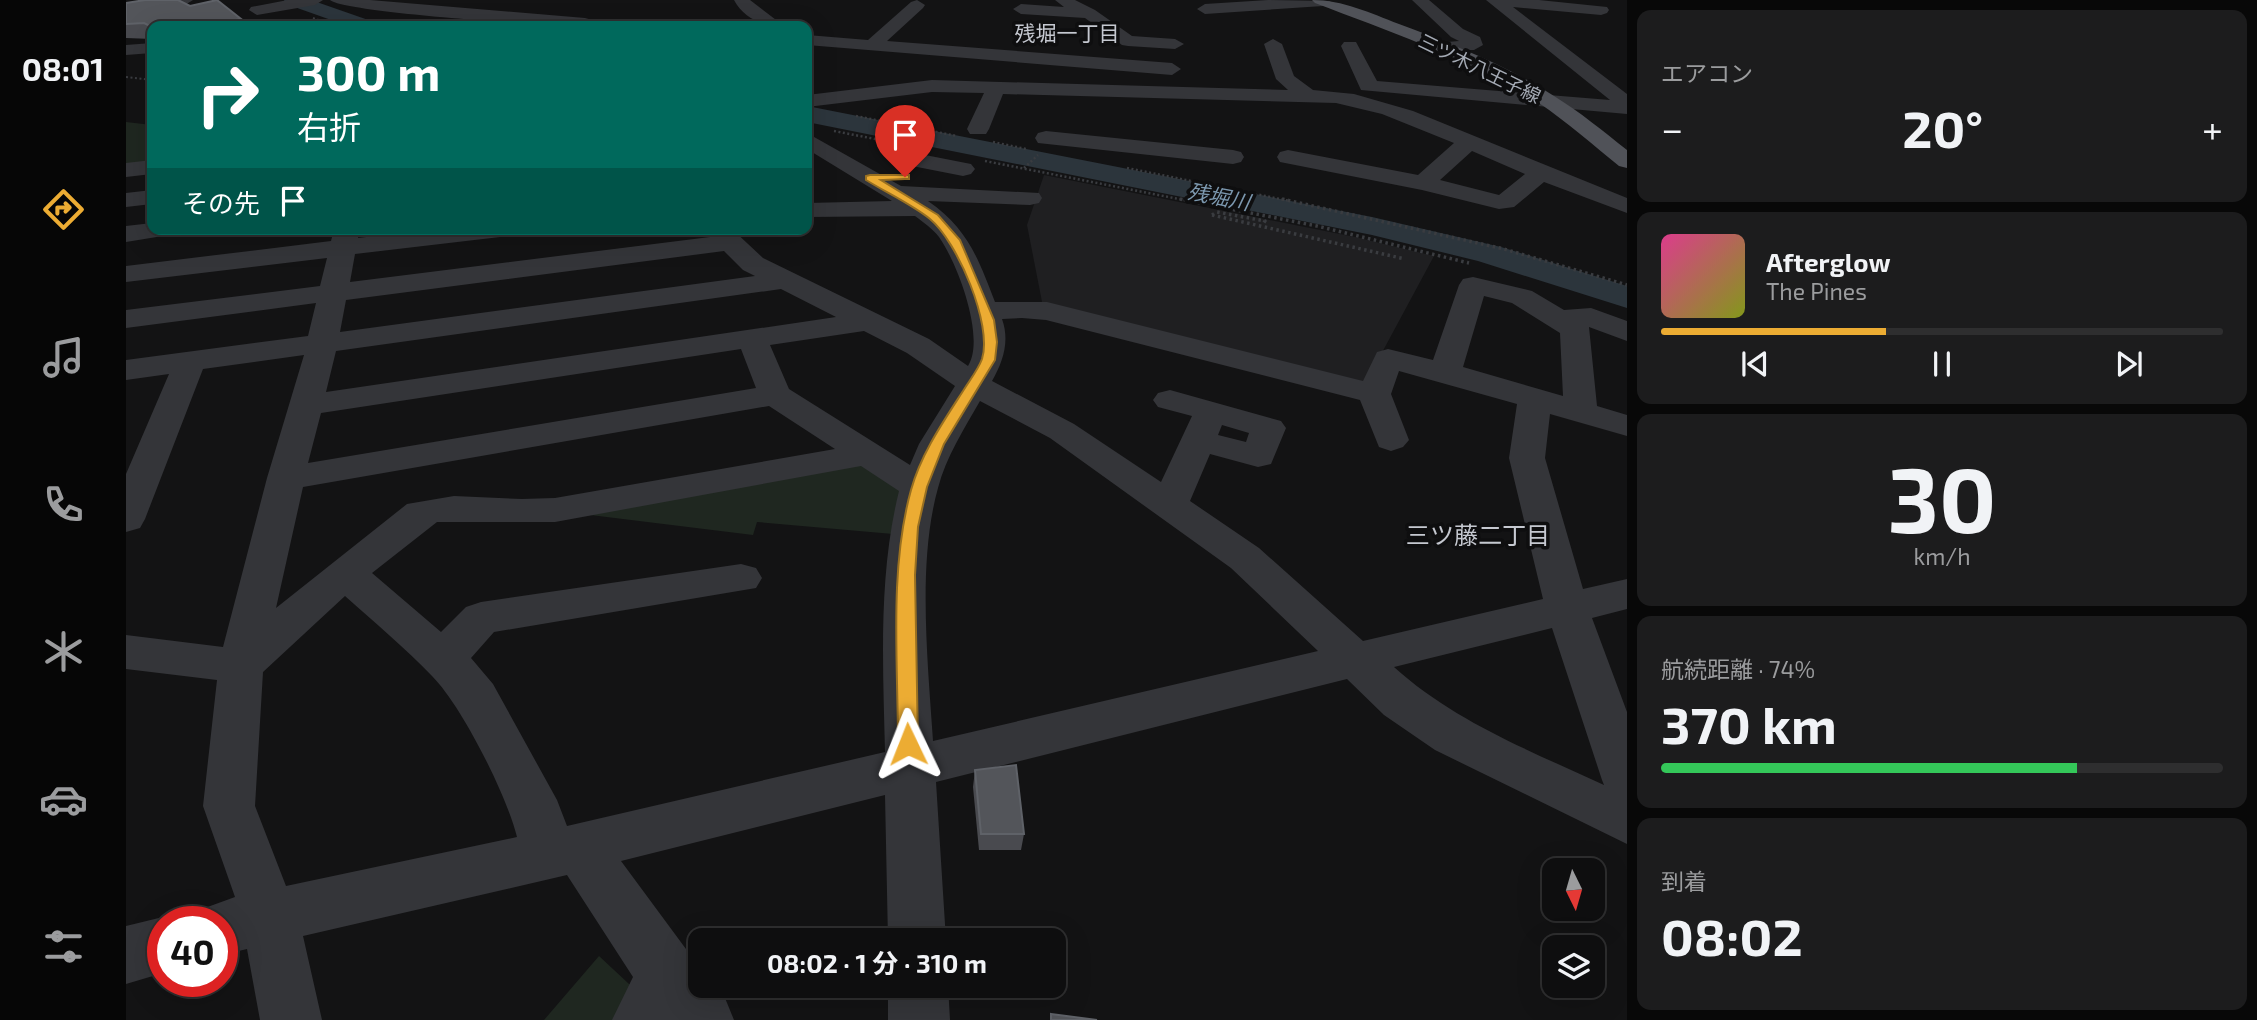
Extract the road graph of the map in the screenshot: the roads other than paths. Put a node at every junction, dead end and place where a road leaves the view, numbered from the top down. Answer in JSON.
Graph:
{"nodes":[{"id":1,"x":185,"y":0,"type":"edge"},
{"id":2,"x":315,"y":0,"type":"edge"},
{"id":3,"x":338,"y":0,"type":"edge"},
{"id":4,"x":742,"y":0,"type":"edge"},
{"id":5,"x":1063,"y":0,"type":"edge"},
{"id":6,"x":1321,"y":0,"type":"edge"},
{"id":7,"x":1420,"y":0,"type":"edge"},
{"id":8,"x":1495,"y":1,"type":"edge"},
{"id":9,"x":909,"y":6,"type":"dead end"},
{"id":10,"x":788,"y":7,"type":"dead end"},
{"id":11,"x":267,"y":8,"type":"edge"},
{"id":12,"x":1205,"y":9,"type":"dead end"},
{"id":13,"x":1601,"y":10,"type":"dead end"},
{"id":14,"x":126,"y":11,"type":"edge"},
{"id":15,"x":1027,"y":12,"type":"dead end"},
{"id":16,"x":1088,"y":13,"type":"junction"},
{"id":17,"x":553,"y":21,"type":"edge"},
{"id":18,"x":768,"y":21,"type":"edge"},
{"id":19,"x":780,"y":21,"type":"edge"},
{"id":20,"x":812,"y":40,"type":"edge"},
{"id":21,"x":1273,"y":44,"type":"dead end"},
{"id":22,"x":872,"y":46,"type":"junction"},
{"id":23,"x":1350,"y":46,"type":"dead end"},
{"id":24,"x":1441,"y":47,"type":"junction"},
{"id":25,"x":147,"y":48,"type":"edge"},
{"id":26,"x":126,"y":50,"type":"edge"},
{"id":27,"x":1247,"y":76,"type":"dead end"},
{"id":28,"x":1286,"y":79,"type":"junction"},
{"id":29,"x":1370,"y":86,"type":"junction"},
{"id":30,"x":996,"y":88,"type":"junction"},
{"id":31,"x":1052,"y":90,"type":"junction"},
{"id":32,"x":1131,"y":93,"type":"junction"},
{"id":33,"x":1308,"y":96,"type":"junction"},
{"id":34,"x":813,"y":97,"type":"edge"},
{"id":35,"x":1545,"y":99,"type":"junction"},
{"id":36,"x":1389,"y":107,"type":"junction"},
{"id":37,"x":1626,"y":107,"type":"edge"},
{"id":38,"x":1563,"y":112,"type":"junction"},
{"id":39,"x":1120,"y":128,"type":"junction"},
{"id":40,"x":1204,"y":133,"type":"dead end"},
{"id":41,"x":818,"y":135,"type":"edge"},
{"id":42,"x":982,"y":135,"type":"road end"},
{"id":43,"x":1471,"y":142,"type":"junction"},
{"id":44,"x":1320,"y":146,"type":"dead end"},
{"id":45,"x":1233,"y":157,"type":"dead end"},
{"id":46,"x":1288,"y":157,"type":"dead end"},
{"id":47,"x":1627,"y":161,"type":"edge"},
{"id":48,"x":973,"y":165,"type":"road end"},
{"id":49,"x":1441,"y":167,"type":"junction"},
{"id":50,"x":147,"y":168,"type":"edge"},
{"id":51,"x":126,"y":170,"type":"edge"},
{"id":52,"x":1546,"y":173,"type":"junction"},
{"id":53,"x":870,"y":178,"type":"junction"},
{"id":54,"x":1423,"y":183,"type":"junction"},
{"id":55,"x":895,"y":193,"type":"junction"},
{"id":56,"x":147,"y":198,"type":"edge"},
{"id":57,"x":1030,"y":198,"type":"dead end"},
{"id":58,"x":126,"y":200,"type":"edge"},
{"id":59,"x":1627,"y":206,"type":"edge"},
{"id":60,"x":921,"y":208,"type":"junction"},
{"id":61,"x":812,"y":210,"type":"edge"},
{"id":62,"x":147,"y":231,"type":"edge"},
{"id":63,"x":126,"y":234,"type":"edge"},
{"id":64,"x":407,"y":235,"type":"edge"},
{"id":65,"x":724,"y":236,"type":"edge"},
{"id":66,"x":345,"y":239,"type":"edge"},
{"id":67,"x":126,"y":274,"type":"edge"},
{"id":68,"x":784,"y":280,"type":"junction"},
{"id":69,"x":1077,"y":288,"type":"dead end"},
{"id":70,"x":333,"y":292,"type":"junction"},
{"id":71,"x":1047,"y":311,"type":"junction"},
{"id":72,"x":985,"y":312,"type":"junction"},
{"id":73,"x":126,"y":319,"type":"edge"},
{"id":74,"x":1561,"y":319,"type":"junction"},
{"id":75,"x":867,"y":321,"type":"junction"},
{"id":76,"x":1627,"y":332,"type":"edge"},
{"id":77,"x":752,"y":339,"type":"junction"},
{"id":78,"x":322,"y":342,"type":"junction"},
{"id":79,"x":190,"y":361,"type":"junction"},
{"id":80,"x":126,"y":370,"type":"edge"},
{"id":81,"x":1445,"y":372,"type":"junction"},
{"id":82,"x":975,"y":385,"type":"junction"},
{"id":83,"x":1374,"y":394,"type":"junction"},
{"id":84,"x":775,"y":395,"type":"junction"},
{"id":85,"x":1535,"y":399,"type":"junction"},
{"id":86,"x":1170,"y":400,"type":"dead end"},
{"id":87,"x":306,"y":405,"type":"junction"},
{"id":88,"x":1581,"y":413,"type":"junction"},
{"id":89,"x":1627,"y":426,"type":"edge"},
{"id":90,"x":1391,"y":440,"type":"dead end"},
{"id":91,"x":866,"y":454,"type":"junction"},
{"id":92,"x":286,"y":478,"type":"junction"},
{"id":93,"x":919,"y":487,"type":"junction"},
{"id":94,"x":1168,"y":507,"type":"junction"},
{"id":95,"x":126,"y":519,"type":"edge"},
{"id":96,"x":345,"y":573,"type":"junction"},
{"id":97,"x":741,"y":578,"type":"dead end"},
{"id":98,"x":1627,"y":594,"type":"edge"},
{"id":99,"x":1567,"y":608,"type":"junction"},
{"id":100,"x":126,"y":652,"type":"edge"},
{"id":101,"x":443,"y":659,"type":"junction"},
{"id":102,"x":1355,"y":661,"type":"junction"},
{"id":103,"x":241,"y":666,"type":"junction"},
{"id":104,"x":909,"y":769,"type":"junction"},
{"id":105,"x":1627,"y":780,"type":"edge"},
{"id":106,"x":1627,"y":821,"type":"edge"},
{"id":107,"x":565,"y":851,"type":"junction"},
{"id":108,"x":246,"y":922,"type":"edge"},
{"id":109,"x":917,"y":928,"type":"edge"},
{"id":110,"x":147,"y":949,"type":"edge"},
{"id":111,"x":126,"y":955,"type":"edge"},
{"id":112,"x":655,"y":997,"type":"edge"},
{"id":113,"x":918,"y":998,"type":"edge"},
{"id":114,"x":291,"y":1020,"type":"edge"},
{"id":115,"x":703,"y":1020,"type":"edge"},
{"id":116,"x":919,"y":1020,"type":"edge"}],
"edges":[{"from":1,"to":14,"type":"street"},
{"from":2,"to":11,"type":"street"},
{"from":3,"to":17,"type":"street"},
{"from":4,"to":18,"type":"street"},
{"from":5,"to":16,"type":"street"},
{"from":6,"to":12,"type":"street"},
{"from":6,"to":24,"type":"main road","name":"三ツ木八王子線"},
{"from":7,"to":24,"type":"street"},
{"from":8,"to":13,"type":"street"},
{"from":8,"to":37,"type":"street"},
{"from":9,"to":22,"type":"street"},
{"from":10,"to":19,"type":"street"},
{"from":15,"to":16,"type":"street"},
{"from":16,"to":22,"type":"street"},
{"from":20,"to":22,"type":"street"},
{"from":21,"to":28,"type":"street"},
{"from":23,"to":29,"type":"street"},
{"from":24,"to":35,"type":"main road","name":"三ツ木八王子線"},
{"from":25,"to":26,"type":"street"},
{"from":27,"to":28,"type":"street"},
{"from":28,"to":29,"type":"street"},
{"from":28,"to":33,"type":"street"},
{"from":29,"to":35,"type":"street"},
{"from":30,"to":31,"type":"street"},
{"from":30,"to":34,"type":"street"},
{"from":30,"to":42,"type":"street"},
{"from":31,"to":32,"type":"street"},
{"from":31,"to":39,"type":"street"},
{"from":32,"to":33,"type":"street"},
{"from":32,"to":39,"type":"street"},
{"from":33,"to":36,"type":"street"},
{"from":35,"to":37,"type":"street"},
{"from":35,"to":38,"type":"main road","name":"三ツ木八王子線"},
{"from":36,"to":38,"type":"street"},
{"from":36,"to":43,"type":"street"},
{"from":38,"to":47,"type":"main road","name":"三ツ木八王子線"},
{"from":39,"to":40,"type":"street"},
{"from":39,"to":45,"type":"street"},
{"from":41,"to":53,"type":"street"},
{"from":43,"to":49,"type":"street"},
{"from":43,"to":52,"type":"street"},
{"from":44,"to":49,"type":"street"},
{"from":46,"to":54,"type":"street"},
{"from":48,"to":53,"type":"street"},
{"from":49,"to":54,"type":"street"},
{"from":50,"to":51,"type":"street"},
{"from":52,"to":54,"type":"street"},
{"from":52,"to":59,"type":"street"},
{"from":53,"to":55,"type":"street"},
{"from":55,"to":57,"type":"street"},
{"from":55,"to":60,"type":"street"},
{"from":56,"to":58,"type":"street"},
{"from":60,"to":61,"type":"street"},
{"from":60,"to":72,"type":"street"},
{"from":62,"to":63,"type":"street"},
{"from":64,"to":66,"type":"street"},
{"from":65,"to":68,"type":"street"},
{"from":65,"to":70,"type":"street"},
{"from":66,"to":67,"type":"street"},
{"from":66,"to":70,"type":"street"},
{"from":68,"to":75,"type":"street"},
{"from":68,"to":78,"type":"street"},
{"from":69,"to":71,"type":"street"},
{"from":70,"to":73,"type":"street"},
{"from":70,"to":78,"type":"street"},
{"from":71,"to":72,"type":"street"},
{"from":71,"to":83,"type":"street"},
{"from":72,"to":82,"type":"street"},
{"from":74,"to":76,"type":"street"},
{"from":74,"to":81,"type":"street"},
{"from":74,"to":88,"type":"street"},
{"from":75,"to":77,"type":"street"},
{"from":75,"to":82,"type":"street"},
{"from":77,"to":84,"type":"street"},
{"from":77,"to":87,"type":"street"},
{"from":78,"to":79,"type":"street"},
{"from":78,"to":87,"type":"street"},
{"from":79,"to":80,"type":"street"},
{"from":79,"to":95,"type":"street"},
{"from":81,"to":83,"type":"street"},
{"from":81,"to":85,"type":"street"},
{"from":82,"to":93,"type":"street"},
{"from":82,"to":94,"type":"street"},
{"from":83,"to":90,"type":"street"},
{"from":84,"to":91,"type":"street"},
{"from":84,"to":92,"type":"street"},
{"from":85,"to":88,"type":"street"},
{"from":85,"to":99,"type":"street"},
{"from":86,"to":94,"type":"street"},
{"from":87,"to":92,"type":"street"},
{"from":88,"to":89,"type":"street"},
{"from":91,"to":93,"type":"street"},
{"from":91,"to":96,"type":"street"},
{"from":92,"to":103,"type":"street"},
{"from":93,"to":104,"type":"street"},
{"from":94,"to":102,"type":"street"},
{"from":96,"to":101,"type":"street"},
{"from":96,"to":103,"type":"street"},
{"from":97,"to":101,"type":"street"},
{"from":98,"to":99,"type":"street"},
{"from":99,"to":102,"type":"street"},
{"from":99,"to":105,"type":"street"},
{"from":100,"to":103,"type":"street"},
{"from":101,"to":107,"type":"street"},
{"from":102,"to":104,"type":"street"},
{"from":102,"to":106,"type":"street"},
{"from":103,"to":108,"type":"street"},
{"from":104,"to":107,"type":"street"},
{"from":104,"to":109,"type":"street"},
{"from":107,"to":108,"type":"street"},
{"from":107,"to":112,"type":"street"},
{"from":108,"to":114,"type":"street"},
{"from":110,"to":111,"type":"street"},
{"from":112,"to":115,"type":"street"},
{"from":113,"to":116,"type":"street"}]}
